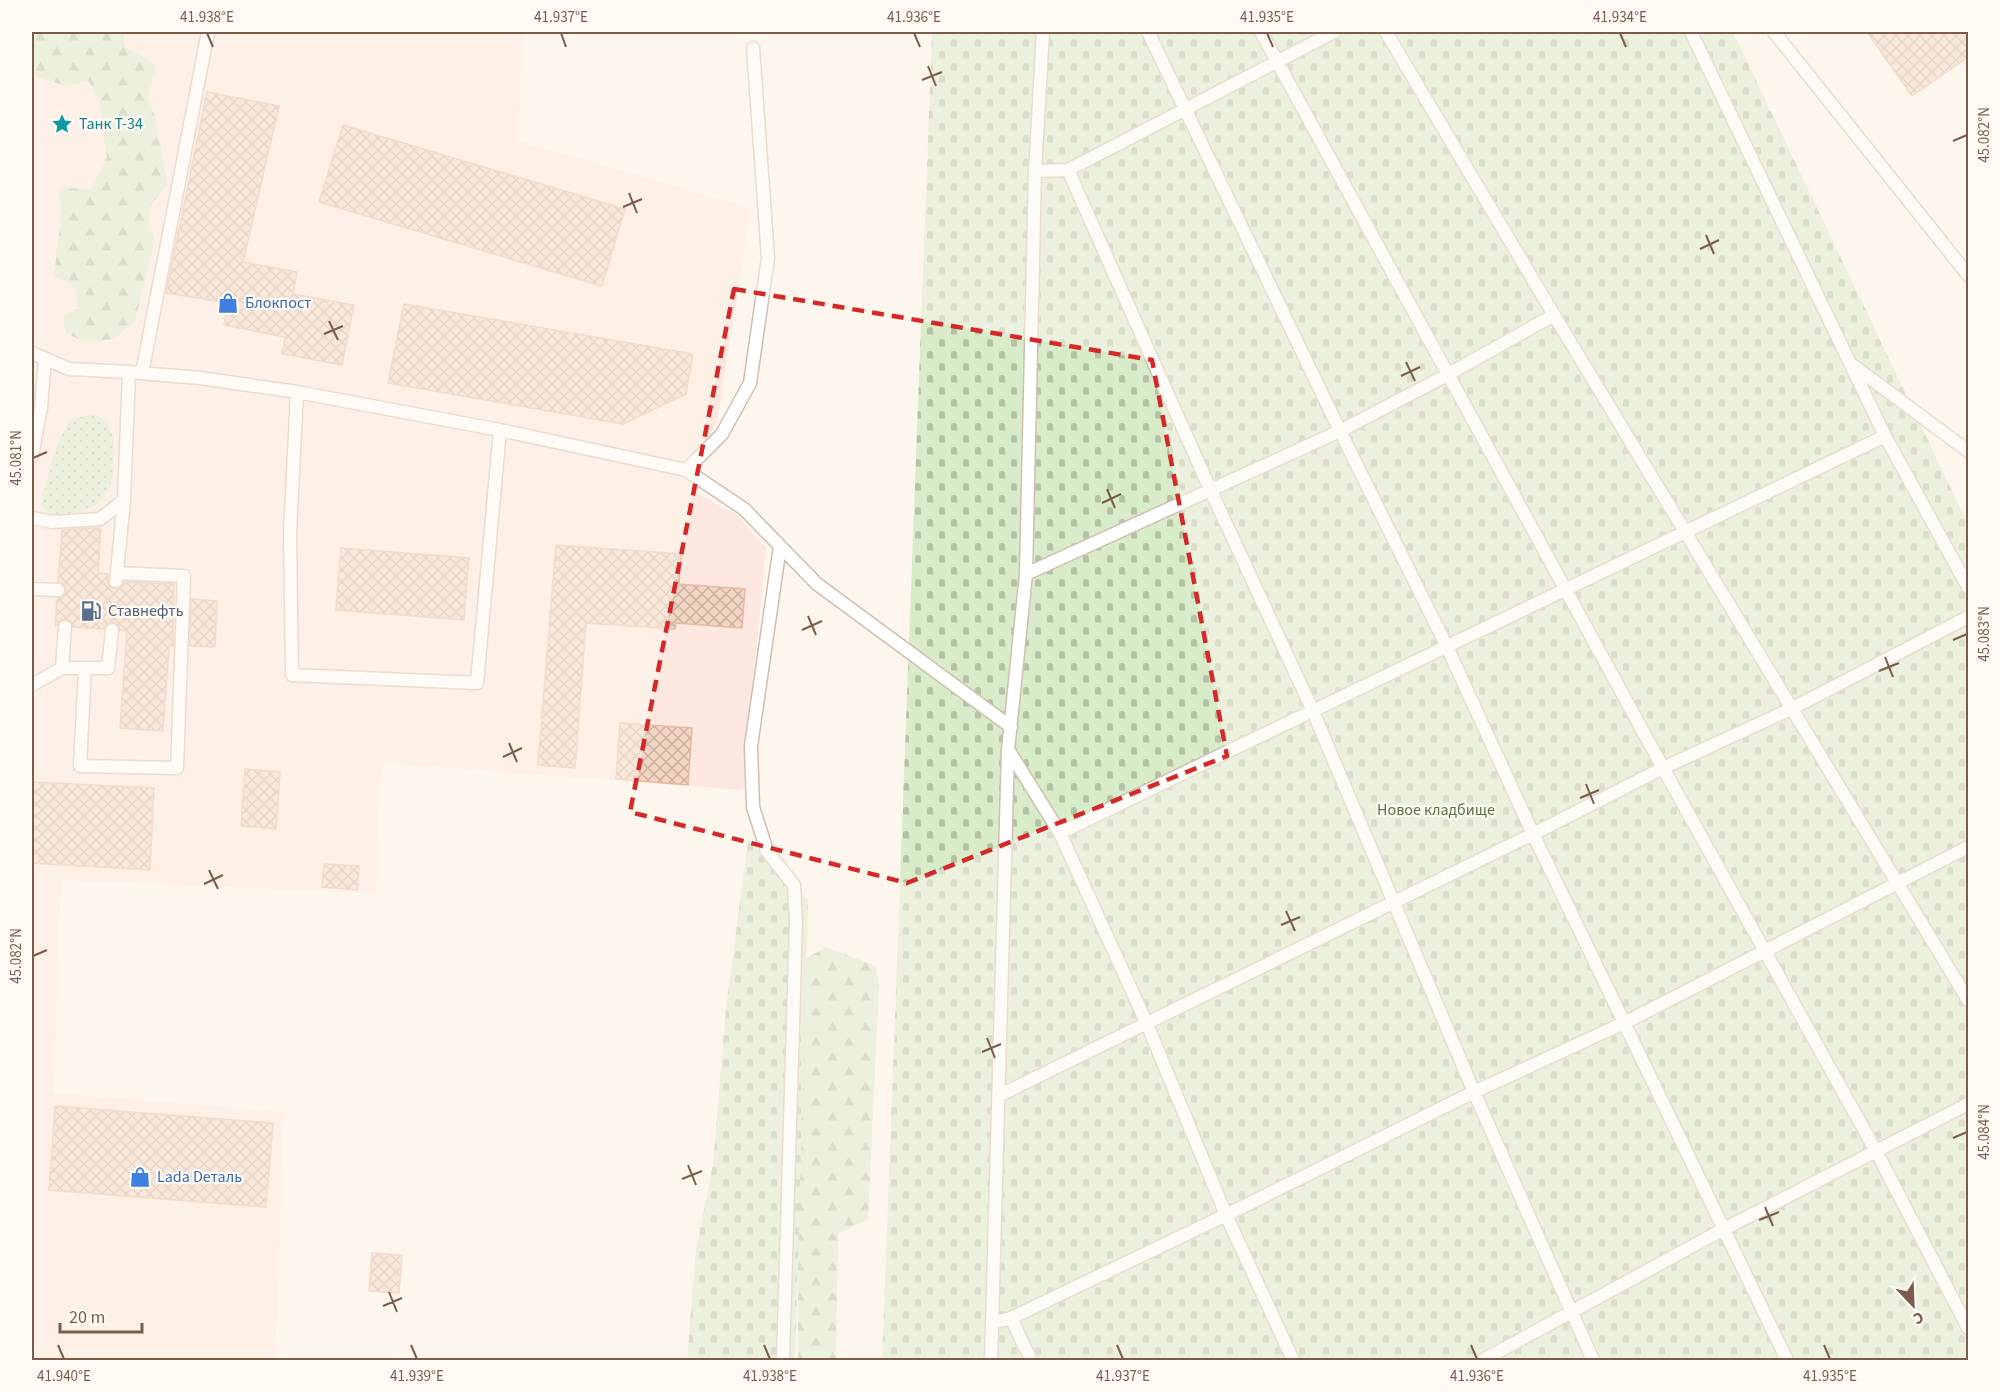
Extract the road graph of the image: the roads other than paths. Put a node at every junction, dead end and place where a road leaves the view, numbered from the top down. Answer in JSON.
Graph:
{"nodes":[{"id":1,"x":208,"y":32,"type":"edge"},
{"id":2,"x":1043,"y":32,"type":"edge"},
{"id":3,"x":1148,"y":32,"type":"edge"},
{"id":4,"x":1261,"y":32,"type":"edge"},
{"id":5,"x":1334,"y":32,"type":"edge"},
{"id":6,"x":1386,"y":32,"type":"edge"},
{"id":7,"x":1691,"y":32,"type":"edge"},
{"id":8,"x":1774,"y":32,"type":"edge"},
{"id":9,"x":753,"y":48,"type":"dead end"},
{"id":10,"x":1278,"y":61,"type":"junction"},
{"id":11,"x":1186,"y":109,"type":"junction"},
{"id":12,"x":1068,"y":170,"type":"junction"},
{"id":13,"x":1035,"y":171,"type":"junction"},
{"id":14,"x":1968,"y":275,"type":"edge"},
{"id":15,"x":1554,"y":315,"type":"junction"},
{"id":16,"x":32,"y":353,"type":"edge"},
{"id":17,"x":45,"y":359,"type":"junction"},
{"id":18,"x":1850,"y":363,"type":"junction"},
{"id":19,"x":136,"y":372,"type":"junction"},
{"id":20,"x":1449,"y":374,"type":"junction"},
{"id":21,"x":297,"y":393,"type":"junction"},
{"id":22,"x":500,"y":430,"type":"junction"},
{"id":23,"x":1340,"y":430,"type":"junction"},
{"id":24,"x":1885,"y":436,"type":"junction"},
{"id":25,"x":1968,"y":451,"type":"edge"},
{"id":26,"x":32,"y":456,"type":"edge"},
{"id":27,"x":686,"y":470,"type":"junction"},
{"id":28,"x":1210,"y":489,"type":"junction"},
{"id":29,"x":124,"y":500,"type":"junction"},
{"id":30,"x":32,"y":518,"type":"edge"},
{"id":31,"x":1687,"y":533,"type":"junction"},
{"id":32,"x":780,"y":546,"type":"junction"},
{"id":33,"x":1026,"y":574,"type":"junction"},
{"id":34,"x":1968,"y":587,"type":"edge"},
{"id":35,"x":32,"y":589,"type":"edge"},
{"id":36,"x":1566,"y":589,"type":"junction"},
{"id":37,"x":58,"y":590,"type":"dead end"},
{"id":38,"x":1968,"y":617,"type":"edge"},
{"id":39,"x":65,"y":627,"type":"dead end"},
{"id":40,"x":112,"y":630,"type":"dead end"},
{"id":41,"x":1447,"y":647,"type":"junction"},
{"id":42,"x":62,"y":668,"type":"junction"},
{"id":43,"x":85,"y":668,"type":"junction"},
{"id":44,"x":32,"y":685,"type":"edge"},
{"id":45,"x":1793,"y":708,"type":"junction"},
{"id":46,"x":1312,"y":709,"type":"junction"},
{"id":47,"x":1011,"y":727,"type":"junction"},
{"id":48,"x":1008,"y":750,"type":"junction"},
{"id":49,"x":1663,"y":768,"type":"junction"},
{"id":50,"x":1059,"y":832,"type":"junction"},
{"id":51,"x":1533,"y":834,"type":"junction"},
{"id":52,"x":1968,"y":847,"type":"edge"},
{"id":53,"x":1898,"y":882,"type":"junction"},
{"id":54,"x":1393,"y":901,"type":"junction"},
{"id":55,"x":1765,"y":952,"type":"junction"},
{"id":56,"x":1968,"y":1000,"type":"edge"},
{"id":57,"x":1624,"y":1023,"type":"junction"},
{"id":58,"x":1147,"y":1024,"type":"junction"},
{"id":59,"x":1474,"y":1092,"type":"junction"},
{"id":60,"x":998,"y":1096,"type":"junction"},
{"id":61,"x":1968,"y":1104,"type":"edge"},
{"id":62,"x":1877,"y":1153,"type":"junction"},
{"id":63,"x":1226,"y":1215,"type":"junction"},
{"id":64,"x":1722,"y":1230,"type":"junction"},
{"id":65,"x":1572,"y":1312,"type":"junction"},
{"id":66,"x":1011,"y":1318,"type":"junction"},
{"id":67,"x":992,"y":1323,"type":"junction"},
{"id":68,"x":1968,"y":1328,"type":"edge"},
{"id":69,"x":783,"y":1360,"type":"edge"},
{"id":70,"x":991,"y":1360,"type":"edge"},
{"id":71,"x":1031,"y":1360,"type":"edge"},
{"id":72,"x":1293,"y":1360,"type":"edge"},
{"id":73,"x":1483,"y":1360,"type":"edge"},
{"id":74,"x":1593,"y":1360,"type":"edge"},
{"id":75,"x":1787,"y":1360,"type":"edge"}],
"edges":[{"from":1,"to":19,"type":"lane"},
{"from":2,"to":13,"type":"lane"},
{"from":3,"to":11,"type":"lane"},
{"from":4,"to":10,"type":"lane"},
{"from":5,"to":10,"type":"lane"},
{"from":6,"to":15,"type":"lane"},
{"from":7,"to":18,"type":"lane"},
{"from":8,"to":14,"type":"lane"},
{"from":9,"to":27,"type":"lane"},
{"from":10,"to":11,"type":"lane"},
{"from":10,"to":20,"type":"lane"},
{"from":11,"to":12,"type":"lane"},
{"from":11,"to":23,"type":"lane"},
{"from":12,"to":13,"type":"lane"},
{"from":12,"to":28,"type":"lane"},
{"from":13,"to":33,"type":"lane"},
{"from":15,"to":20,"type":"lane"},
{"from":15,"to":31,"type":"lane"},
{"from":16,"to":17,"type":"lane"},
{"from":17,"to":19,"type":"lane"},
{"from":17,"to":26,"type":"lane"},
{"from":18,"to":24,"type":"lane"},
{"from":18,"to":25,"type":"lane"},
{"from":19,"to":21,"type":"lane"},
{"from":19,"to":29,"type":"lane"},
{"from":20,"to":23,"type":"lane"},
{"from":20,"to":36,"type":"lane"},
{"from":21,"to":22,"type":"lane"},
{"from":21,"to":22,"type":"lane"},
{"from":22,"to":27,"type":"lane"},
{"from":23,"to":28,"type":"lane"},
{"from":23,"to":41,"type":"lane"},
{"from":24,"to":31,"type":"lane"},
{"from":24,"to":34,"type":"lane"},
{"from":27,"to":32,"type":"lane"},
{"from":28,"to":33,"type":"lane"},
{"from":28,"to":46,"type":"lane"},
{"from":29,"to":30,"type":"lane"},
{"from":29,"to":43,"type":"lane"},
{"from":31,"to":36,"type":"lane"},
{"from":31,"to":45,"type":"lane"},
{"from":32,"to":47,"type":"lane"},
{"from":32,"to":69,"type":"lane"},
{"from":33,"to":47,"type":"lane"},
{"from":35,"to":37,"type":"lane"},
{"from":36,"to":41,"type":"lane"},
{"from":36,"to":49,"type":"lane"},
{"from":38,"to":45,"type":"lane"},
{"from":39,"to":42,"type":"lane"},
{"from":40,"to":43,"type":"lane"},
{"from":41,"to":46,"type":"lane"},
{"from":41,"to":51,"type":"lane"},
{"from":42,"to":43,"type":"lane"},
{"from":42,"to":44,"type":"lane"},
{"from":45,"to":49,"type":"lane"},
{"from":45,"to":53,"type":"lane"},
{"from":46,"to":50,"type":"lane"},
{"from":46,"to":54,"type":"lane"},
{"from":47,"to":48,"type":"lane"},
{"from":48,"to":50,"type":"lane"},
{"from":48,"to":60,"type":"lane"},
{"from":49,"to":51,"type":"lane"},
{"from":49,"to":55,"type":"lane"},
{"from":50,"to":58,"type":"lane"},
{"from":51,"to":54,"type":"lane"},
{"from":51,"to":57,"type":"lane"},
{"from":52,"to":53,"type":"lane"},
{"from":53,"to":55,"type":"lane"},
{"from":53,"to":56,"type":"lane"},
{"from":54,"to":58,"type":"lane"},
{"from":54,"to":59,"type":"lane"},
{"from":55,"to":57,"type":"lane"},
{"from":55,"to":62,"type":"lane"},
{"from":57,"to":59,"type":"lane"},
{"from":57,"to":64,"type":"lane"},
{"from":58,"to":60,"type":"lane"},
{"from":58,"to":63,"type":"lane"},
{"from":59,"to":63,"type":"lane"},
{"from":59,"to":65,"type":"lane"},
{"from":60,"to":67,"type":"lane"},
{"from":61,"to":62,"type":"lane"},
{"from":62,"to":64,"type":"lane"},
{"from":62,"to":68,"type":"lane"},
{"from":63,"to":66,"type":"lane"},
{"from":63,"to":72,"type":"lane"},
{"from":64,"to":65,"type":"lane"},
{"from":64,"to":75,"type":"lane"},
{"from":65,"to":73,"type":"lane"},
{"from":65,"to":74,"type":"lane"},
{"from":66,"to":67,"type":"lane"},
{"from":66,"to":71,"type":"lane"},
{"from":67,"to":70,"type":"lane"}]}
